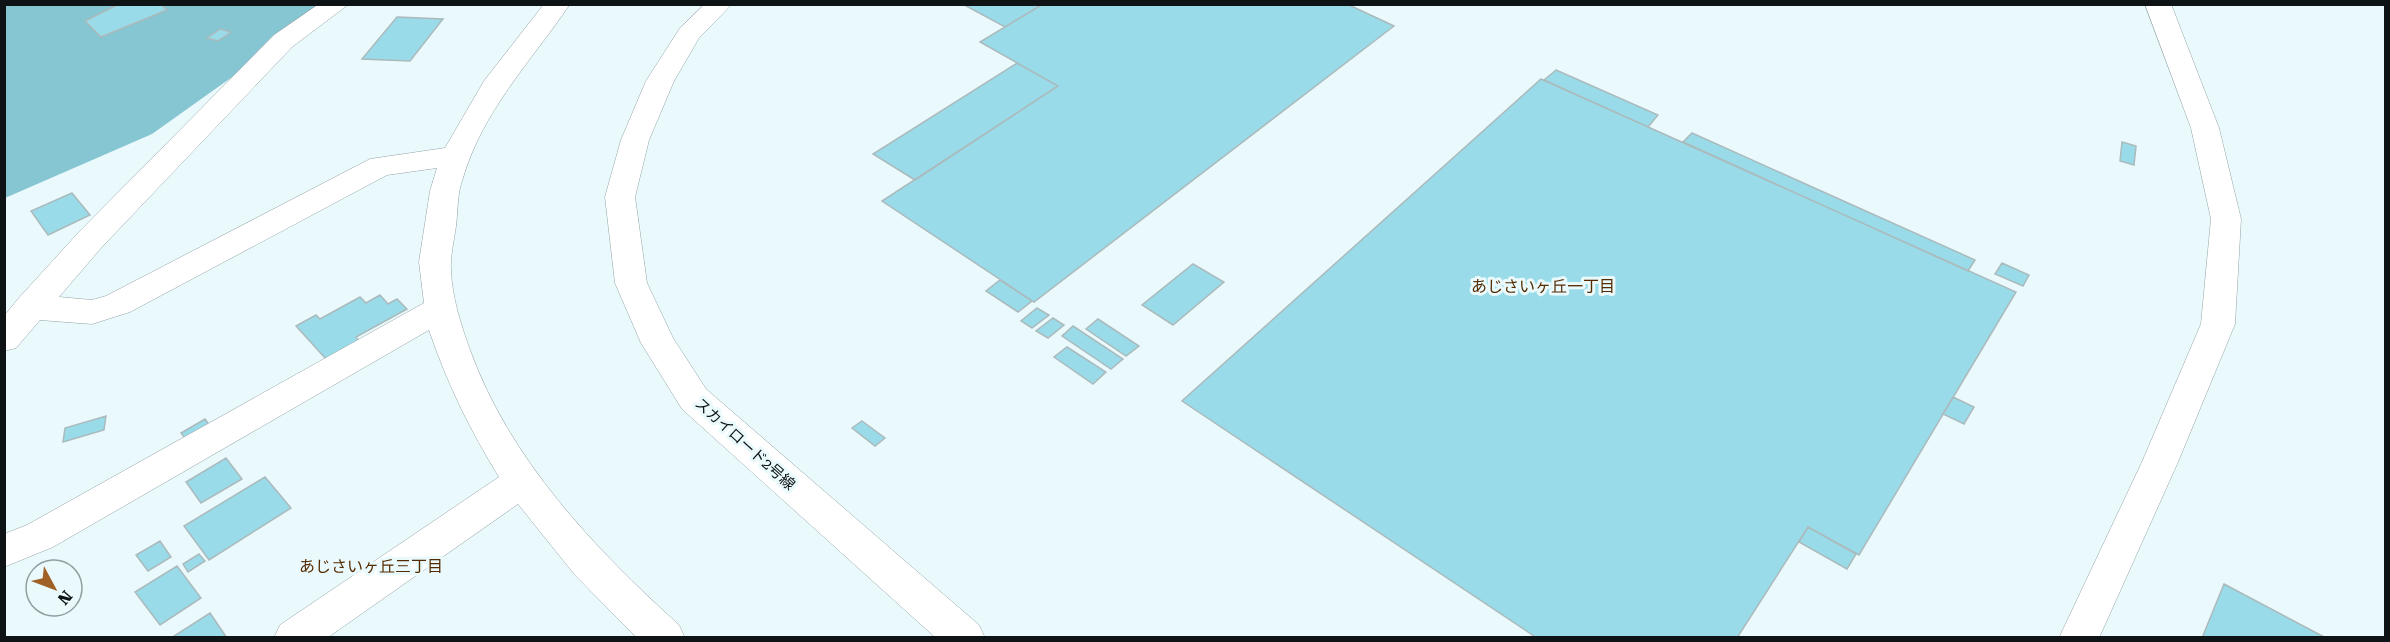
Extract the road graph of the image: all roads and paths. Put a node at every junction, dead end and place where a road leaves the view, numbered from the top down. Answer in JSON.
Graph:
{"nodes":[{"id":1,"x":337,"y":4,"type":"edge"},
{"id":2,"x":558,"y":4,"type":"edge"},
{"id":3,"x":720,"y":4,"type":"edge"},
{"id":4,"x":2158,"y":4,"type":"edge"},
{"id":5,"x":457,"y":156,"type":"junction"},
{"id":6,"x":30,"y":307,"type":"junction"},
{"id":7,"x":441,"y":308,"type":"junction"},
{"id":8,"x":4,"y":339,"type":"edge"},
{"id":9,"x":521,"y":482,"type":"junction"},
{"id":10,"x":4,"y":551,"type":"edge"},
{"id":11,"x":294,"y":638,"type":"edge"},
{"id":12,"x":665,"y":638,"type":"edge"},
{"id":13,"x":965,"y":638,"type":"edge"},
{"id":14,"x":2079,"y":638,"type":"edge"}],
"edges":[{"from":1,"to":6,"type":"street"},
{"from":2,"to":5,"type":"street"},
{"from":3,"to":13,"type":"street","name":"スカイロード2号線"},
{"from":4,"to":14,"type":"street"},
{"from":5,"to":6,"type":"street"},
{"from":5,"to":7,"type":"street"},
{"from":6,"to":8,"type":"street"},
{"from":7,"to":9,"type":"street"},
{"from":7,"to":10,"type":"street"},
{"from":9,"to":11,"type":"street"},
{"from":9,"to":12,"type":"street"}]}
